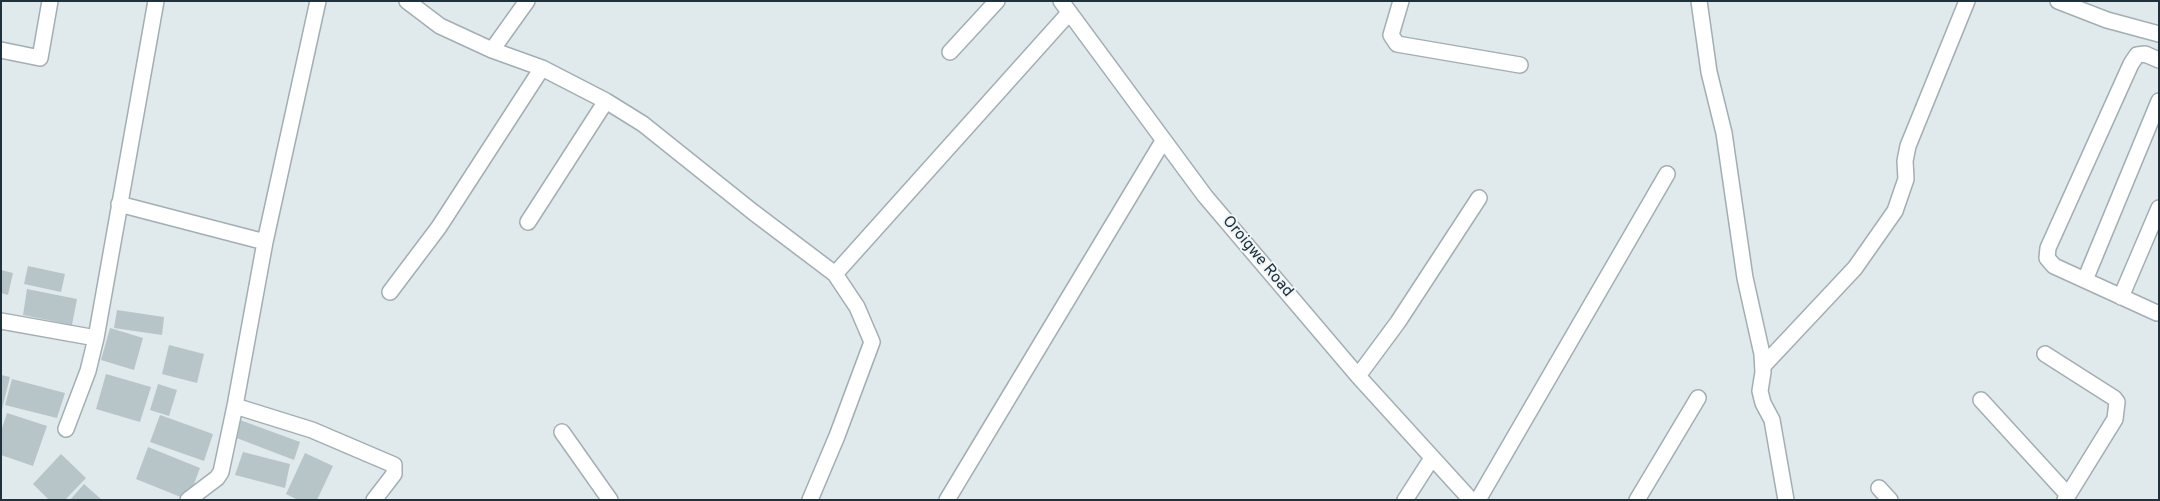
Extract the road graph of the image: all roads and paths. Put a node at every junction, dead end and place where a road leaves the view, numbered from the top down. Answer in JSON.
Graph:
{"nodes":[{"id":1,"x":50,"y":1,"type":"edge"},
{"id":2,"x":156,"y":1,"type":"edge"},
{"id":3,"x":318,"y":1,"type":"edge"},
{"id":4,"x":407,"y":1,"type":"edge"},
{"id":5,"x":527,"y":1,"type":"edge"},
{"id":6,"x":997,"y":1,"type":"edge"},
{"id":7,"x":1401,"y":1,"type":"edge"},
{"id":8,"x":1699,"y":1,"type":"edge"},
{"id":9,"x":1967,"y":1,"type":"edge"},
{"id":10,"x":2058,"y":1,"type":"edge"},
{"id":11,"x":1065,"y":7,"type":"edge"},
{"id":12,"x":2159,"y":34,"type":"edge"},
{"id":13,"x":1,"y":50,"type":"edge"},
{"id":14,"x":492,"y":50,"type":"junction"},
{"id":15,"x":950,"y":52,"type":"dead end"},
{"id":16,"x":2159,"y":60,"type":"edge"},
{"id":17,"x":1520,"y":65,"type":"dead end"},
{"id":18,"x":542,"y":68,"type":"junction"},
{"id":19,"x":606,"y":101,"type":"junction"},
{"id":20,"x":2159,"y":101,"type":"edge"},
{"id":21,"x":1163,"y":141,"type":"junction"},
{"id":22,"x":1667,"y":174,"type":"dead end"},
{"id":23,"x":1479,"y":198,"type":"dead end"},
{"id":24,"x":119,"y":204,"type":"junction"},
{"id":25,"x":2159,"y":208,"type":"edge"},
{"id":26,"x":528,"y":222,"type":"dead end"},
{"id":27,"x":265,"y":242,"type":"junction"},
{"id":28,"x":835,"y":274,"type":"junction"},
{"id":29,"x":2085,"y":280,"type":"junction"},
{"id":30,"x":390,"y":292,"type":"dead end"},
{"id":31,"x":2121,"y":296,"type":"junction"},
{"id":32,"x":2157,"y":313,"type":"dead end"},
{"id":33,"x":1,"y":321,"type":"edge"},
{"id":34,"x":96,"y":338,"type":"junction"},
{"id":35,"x":2045,"y":354,"type":"dead end"},
{"id":36,"x":1763,"y":366,"type":"junction"},
{"id":37,"x":1358,"y":376,"type":"junction"},
{"id":38,"x":1698,"y":398,"type":"dead end"},
{"id":39,"x":1981,"y":400,"type":"dead end"},
{"id":40,"x":235,"y":406,"type":"junction"},
{"id":41,"x":66,"y":428,"type":"dead end"},
{"id":42,"x":562,"y":432,"type":"dead end"},
{"id":43,"x":1432,"y":458,"type":"junction"},
{"id":44,"x":1879,"y":488,"type":"dead end"},
{"id":45,"x":2067,"y":497,"type":"edge"},
{"id":46,"x":188,"y":500,"type":"edge"},
{"id":47,"x":374,"y":500,"type":"edge"},
{"id":48,"x":610,"y":500,"type":"edge"},
{"id":49,"x":810,"y":500,"type":"edge"},
{"id":50,"x":947,"y":500,"type":"edge"},
{"id":51,"x":1405,"y":500,"type":"edge"},
{"id":52,"x":1471,"y":500,"type":"edge"},
{"id":53,"x":1478,"y":500,"type":"edge"},
{"id":54,"x":1637,"y":500,"type":"edge"},
{"id":55,"x":1786,"y":500,"type":"edge"},
{"id":56,"x":1890,"y":500,"type":"edge"}],
"edges":[{"from":1,"to":13,"type":"street"},
{"from":2,"to":24,"type":"street"},
{"from":3,"to":27,"type":"street"},
{"from":4,"to":14,"type":"street"},
{"from":5,"to":14,"type":"street"},
{"from":6,"to":15,"type":"street"},
{"from":7,"to":17,"type":"street"},
{"from":8,"to":36,"type":"street"},
{"from":9,"to":36,"type":"street"},
{"from":10,"to":12,"type":"street"},
{"from":11,"to":21,"type":"street","name":"Oroigwe Road"},
{"from":11,"to":28,"type":"street"},
{"from":14,"to":18,"type":"street"},
{"from":16,"to":29,"type":"street"},
{"from":18,"to":19,"type":"street"},
{"from":18,"to":30,"type":"street"},
{"from":19,"to":26,"type":"street"},
{"from":19,"to":28,"type":"street"},
{"from":20,"to":29,"type":"street"},
{"from":21,"to":37,"type":"street","name":"Oroigwe Road"},
{"from":21,"to":50,"type":"street"},
{"from":22,"to":53,"type":"street"},
{"from":23,"to":37,"type":"street"},
{"from":24,"to":27,"type":"street"},
{"from":24,"to":34,"type":"street"},
{"from":25,"to":31,"type":"street"},
{"from":27,"to":40,"type":"street"},
{"from":28,"to":49,"type":"street"},
{"from":29,"to":31,"type":"street"},
{"from":31,"to":32,"type":"street"},
{"from":33,"to":34,"type":"street"},
{"from":34,"to":41,"type":"street"},
{"from":35,"to":45,"type":"street"},
{"from":36,"to":55,"type":"street"},
{"from":37,"to":43,"type":"street","name":"Oroigwe Road"},
{"from":38,"to":54,"type":"street"},
{"from":39,"to":45,"type":"street"},
{"from":40,"to":46,"type":"street"},
{"from":40,"to":47,"type":"street"},
{"from":42,"to":48,"type":"street"},
{"from":43,"to":51,"type":"street"},
{"from":43,"to":52,"type":"street","name":"Oroigwe Road"},
{"from":44,"to":56,"type":"street"}]}
